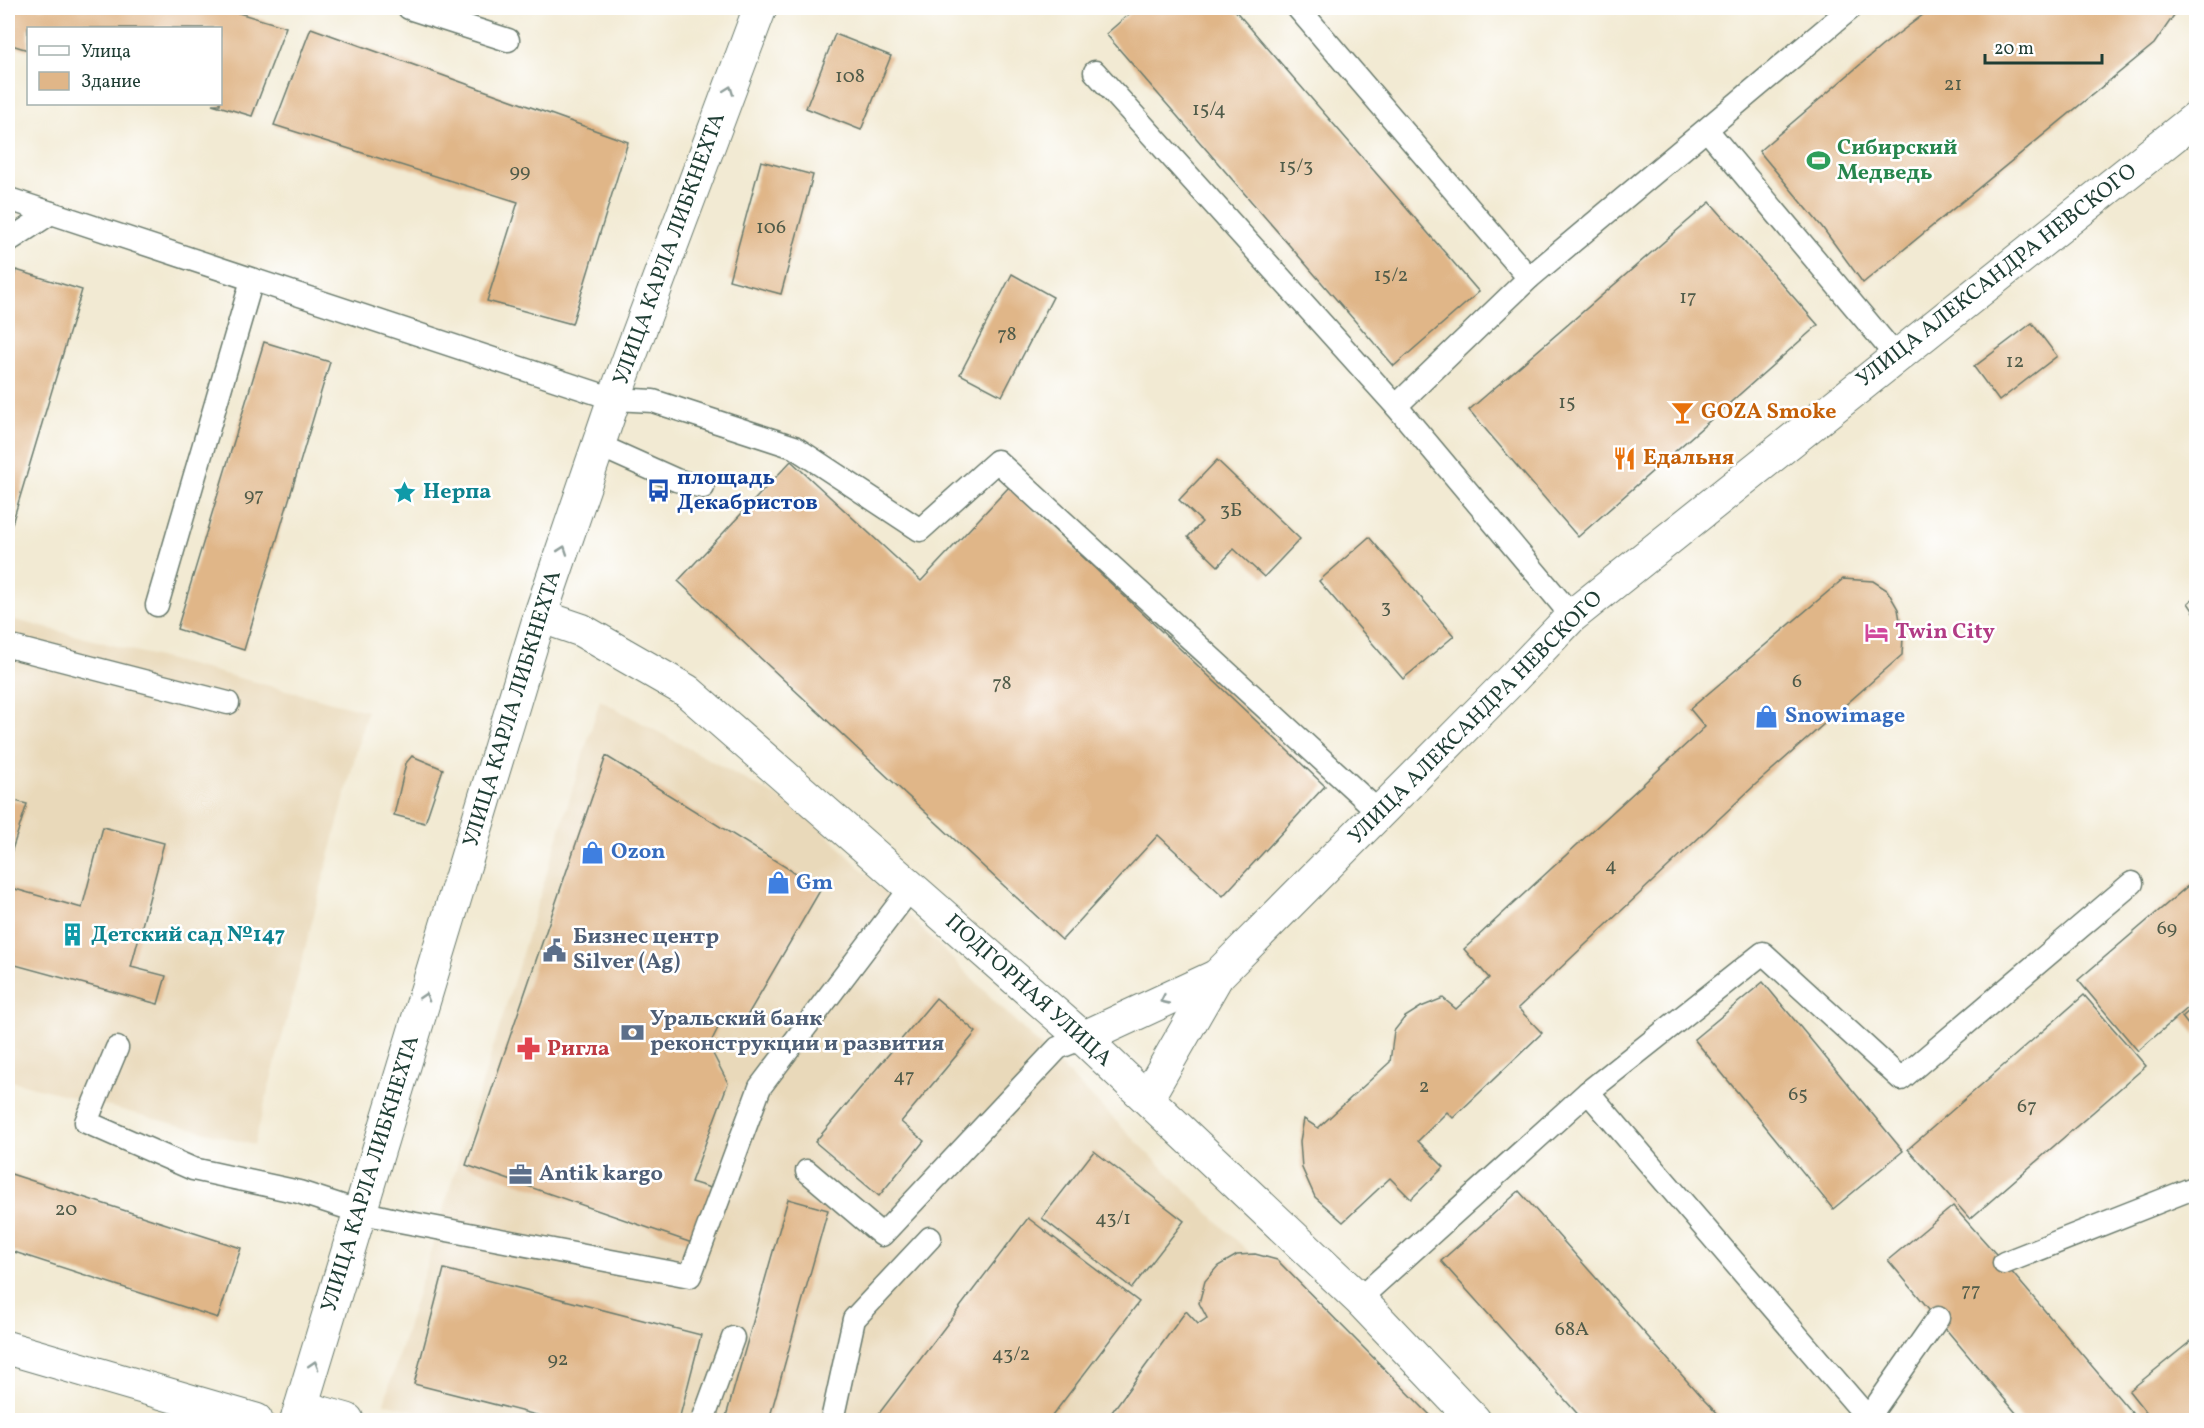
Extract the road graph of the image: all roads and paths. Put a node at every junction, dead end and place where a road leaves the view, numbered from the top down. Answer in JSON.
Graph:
{"nodes":[{"id":1,"x":409,"y":8,"type":"edge"},
{"id":2,"x":760,"y":8,"type":"edge"},
{"id":3,"x":1298,"y":8,"type":"edge"},
{"id":4,"x":1851,"y":8,"type":"edge"},
{"id":5,"x":508,"y":40,"type":"dead end"},
{"id":6,"x":1095,"y":72,"type":"dead end"},
{"id":7,"x":2196,"y":118,"type":"edge"},
{"id":8,"x":1707,"y":130,"type":"junction"},
{"id":9,"x":12,"y":200,"type":"dead end"},
{"id":10,"x":51,"y":213,"type":"junction"},
{"id":11,"x":8,"y":241,"type":"edge"},
{"id":12,"x":1529,"y":278,"type":"junction"},
{"id":13,"x":252,"y":280,"type":"junction"},
{"id":14,"x":1896,"y":356,"type":"junction"},
{"id":15,"x":614,"y":399,"type":"junction"},
{"id":16,"x":1396,"y":406,"type":"junction"},
{"id":17,"x":598,"y":445,"type":"junction"},
{"id":18,"x":703,"y":488,"type":"dead end"},
{"id":19,"x":156,"y":605,"type":"dead end"},
{"id":20,"x":540,"y":616,"type":"junction"},
{"id":21,"x":1572,"y":616,"type":"junction"},
{"id":22,"x":8,"y":645,"type":"edge"},
{"id":23,"x":228,"y":703,"type":"dead end"},
{"id":24,"x":1380,"y":813,"type":"junction"},
{"id":25,"x":2132,"y":883,"type":"dead end"},
{"id":26,"x":911,"y":888,"type":"junction"},
{"id":27,"x":1217,"y":976,"type":"junction"},
{"id":28,"x":1083,"y":1038,"type":"junction"},
{"id":29,"x":117,"y":1048,"type":"dead end"},
{"id":30,"x":1588,"y":1092,"type":"junction"},
{"id":31,"x":1147,"y":1098,"type":"junction"},
{"id":32,"x":807,"y":1171,"type":"dead end"},
{"id":33,"x":2196,"y":1187,"type":"edge"},
{"id":34,"x":360,"y":1212,"type":"junction"},
{"id":35,"x":930,"y":1238,"type":"dead end"},
{"id":36,"x":2004,"y":1263,"type":"dead end"},
{"id":37,"x":1359,"y":1299,"type":"junction"},
{"id":38,"x":1938,"y":1318,"type":"dead end"},
{"id":39,"x":733,"y":1338,"type":"dead end"},
{"id":40,"x":8,"y":1348,"type":"edge"},
{"id":41,"x":299,"y":1414,"type":"edge"},
{"id":42,"x":256,"y":1420,"type":"edge"},
{"id":43,"x":347,"y":1420,"type":"edge"},
{"id":44,"x":703,"y":1420,"type":"edge"},
{"id":45,"x":832,"y":1420,"type":"edge"},
{"id":46,"x":1474,"y":1420,"type":"edge"}],
"edges":[{"from":1,"to":5,"type":"lane"},
{"from":15,"to":2,"type":"street","name":"УЛИЦА КАРЛА ЛИБКНЕХТА","one_way":true},
{"from":3,"to":12,"type":"lane"},
{"from":4,"to":8,"type":"lane"},
{"from":6,"to":16,"type":"lane"},
{"from":7,"to":14,"type":"street","name":"УЛИЦА АЛЕКСАНДРА НЕВСКОГО"},
{"from":8,"to":12,"type":"lane"},
{"from":8,"to":14,"type":"lane"},
{"from":9,"to":10,"type":"lane"},
{"from":10,"to":11,"type":"lane"},
{"from":10,"to":13,"type":"lane"},
{"from":12,"to":16,"type":"lane"},
{"from":13,"to":15,"type":"lane"},
{"from":13,"to":19,"type":"lane"},
{"from":14,"to":21,"type":"street","name":"УЛИЦА АЛЕКСАНДРА НЕВСКОГО"},
{"from":15,"to":17,"type":"street","name":"УЛИЦА КАРЛА ЛИБКНЕХТА"},
{"from":15,"to":24,"type":"lane"},
{"from":16,"to":21,"type":"lane"},
{"from":17,"to":18,"type":"lane"},
{"from":20,"to":17,"type":"street","name":"УЛИЦА КАРЛА ЛИБКНЕХТА","one_way":true},
{"from":20,"to":26,"type":"street","name":"ПОДГОРНАЯ УЛИЦА"},
{"from":34,"to":20,"type":"street","name":"УЛИЦА КАРЛА ЛИБКНЕХТА","one_way":true},
{"from":21,"to":24,"type":"street","name":"УЛИЦА АЛЕКСАНДРА НЕВСКОГО"},
{"from":22,"to":23,"type":"lane"},
{"from":24,"to":27,"type":"street","name":"УЛИЦА АЛЕКСАНДРА НЕВСКОГО"},
{"from":25,"to":30,"type":"lane"},
{"from":26,"to":28,"type":"street","name":"ПОДГОРНАЯ УЛИЦА"},
{"from":26,"to":34,"type":"lane"},
{"from":27,"to":28,"type":"street","one_way":true},
{"from":27,"to":31,"type":"street","name":"УЛИЦА АЛЕКСАНДРА НЕВСКОГО"},
{"from":28,"to":31,"type":"street","name":"ПОДГОРНАЯ УЛИЦА"},
{"from":28,"to":32,"type":"lane"},
{"from":29,"to":34,"type":"lane"},
{"from":30,"to":37,"type":"lane"},
{"from":30,"to":38,"type":"lane"},
{"from":31,"to":37,"type":"street","name":"ПОДГОРНАЯ УЛИЦА"},
{"from":33,"to":36,"type":"lane"},
{"from":41,"to":34,"type":"street","name":"УЛИЦА КАРЛА ЛИБКНЕХТА","one_way":true},
{"from":35,"to":45,"type":"lane"},
{"from":37,"to":46,"type":"street","name":"ПОДГОРНАЯ УЛИЦА"},
{"from":39,"to":44,"type":"lane"},
{"from":40,"to":42,"type":"street"},
{"from":41,"to":43,"type":"street"}]}
